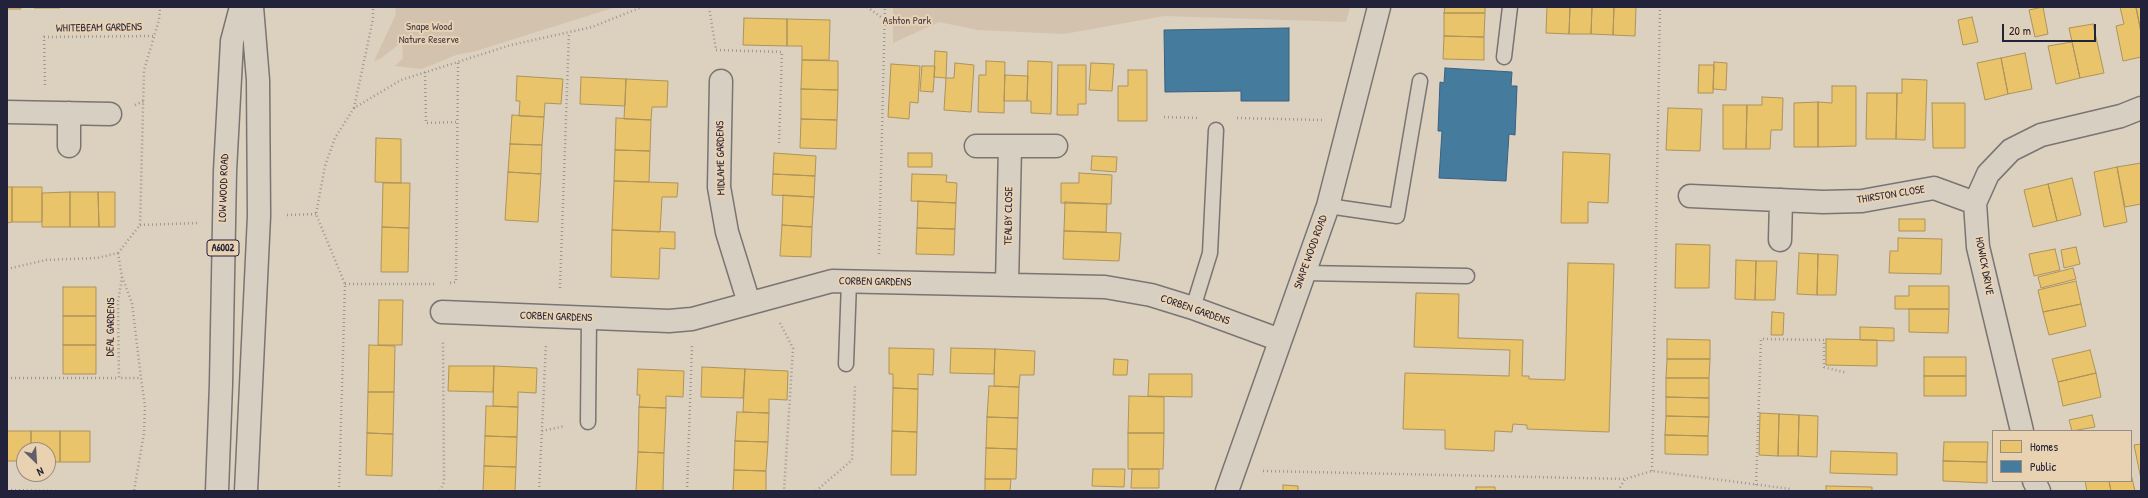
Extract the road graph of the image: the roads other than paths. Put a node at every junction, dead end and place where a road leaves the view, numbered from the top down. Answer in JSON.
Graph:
{"nodes":[{"id":1,"x":241,"y":7,"type":"edge"},
{"id":2,"x":252,"y":7,"type":"edge"},
{"id":3,"x":1379,"y":7,"type":"edge"},
{"id":4,"x":1510,"y":7,"type":"edge"},
{"id":5,"x":1504,"y":57,"type":"dead end"},
{"id":6,"x":721,"y":81,"type":"road end"},
{"id":7,"x":1420,"y":81,"type":"dead end"},
{"id":8,"x":2141,"y":108,"type":"edge"},
{"id":9,"x":7,"y":112,"type":"edge"},
{"id":10,"x":69,"y":113,"type":"junction"},
{"id":11,"x":110,"y":114,"type":"dead end"},
{"id":12,"x":1216,"y":130,"type":"dead end"},
{"id":13,"x":70,"y":146,"type":"dead end"},
{"id":14,"x":976,"y":146,"type":"dead end"},
{"id":15,"x":1010,"y":146,"type":"junction"},
{"id":16,"x":1056,"y":146,"type":"dead end"},
{"id":17,"x":1690,"y":196,"type":"dead end"},
{"id":18,"x":1781,"y":200,"type":"junction"},
{"id":19,"x":1975,"y":203,"type":"junction"},
{"id":20,"x":1328,"y":206,"type":"junction"},
{"id":21,"x":1780,"y":240,"type":"dead end"},
{"id":22,"x":1304,"y":273,"type":"junction"},
{"id":23,"x":1468,"y":276,"type":"dead end"},
{"id":24,"x":849,"y":282,"type":"junction"},
{"id":25,"x":1007,"y":285,"type":"junction"},
{"id":26,"x":758,"y":300,"type":"junction"},
{"id":27,"x":1193,"y":308,"type":"junction"},
{"id":28,"x":442,"y":312,"type":"road end"},
{"id":29,"x":589,"y":318,"type":"junction"},
{"id":30,"x":1280,"y":340,"type":"junction"},
{"id":31,"x":846,"y":364,"type":"road end"},
{"id":32,"x":588,"y":422,"type":"dead end"},
{"id":33,"x":2022,"y":430,"type":"edge"},
{"id":34,"x":2034,"y":482,"type":"edge"},
{"id":35,"x":217,"y":491,"type":"edge"},
{"id":36,"x":246,"y":491,"type":"edge"},
{"id":37,"x":1227,"y":491,"type":"edge"},
{"id":38,"x":2039,"y":491,"type":"edge"}],
"edges":[{"from":1,"to":35,"type":"street","name":"LOW WOOD ROAD","number":"A6002"},
{"from":2,"to":36,"type":"street"},
{"from":3,"to":20,"type":"street","name":"SNAPE WOOD ROAD"},
{"from":4,"to":5,"type":"lane"},
{"from":6,"to":26,"type":"street","name":"MIDLAME GARDENS"},
{"from":7,"to":20,"type":"lane"},
{"from":8,"to":19,"type":"street","name":"HOWICK DRIVE"},
{"from":9,"to":10,"type":"street"},
{"from":10,"to":11,"type":"street"},
{"from":10,"to":13,"type":"street"},
{"from":12,"to":27,"type":"lane"},
{"from":14,"to":15,"type":"street"},
{"from":15,"to":16,"type":"street"},
{"from":15,"to":25,"type":"street","name":"TEALBY CLOSE"},
{"from":17,"to":18,"type":"street","name":"THIRSTON CLOSE"},
{"from":18,"to":19,"type":"street","name":"THIRSTON CLOSE"},
{"from":18,"to":21,"type":"street"},
{"from":19,"to":33,"type":"street","name":"HOWICK DRIVE"},
{"from":20,"to":22,"type":"street","name":"SNAPE WOOD ROAD"},
{"from":22,"to":23,"type":"lane"},
{"from":22,"to":30,"type":"street","name":"SNAPE WOOD ROAD"},
{"from":24,"to":25,"type":"street","name":"CORBEN GARDENS"},
{"from":24,"to":26,"type":"street","name":"CORBEN GARDENS"},
{"from":24,"to":31,"type":"lane"},
{"from":25,"to":27,"type":"street","name":"CORBEN GARDENS"},
{"from":26,"to":29,"type":"street","name":"CORBEN GARDENS"},
{"from":27,"to":30,"type":"street","name":"CORBEN GARDENS"},
{"from":28,"to":29,"type":"street","name":"CORBEN GARDENS"},
{"from":29,"to":32,"type":"lane"},
{"from":30,"to":37,"type":"street","name":"SNAPE WOOD ROAD"},
{"from":34,"to":38,"type":"street"}]}
